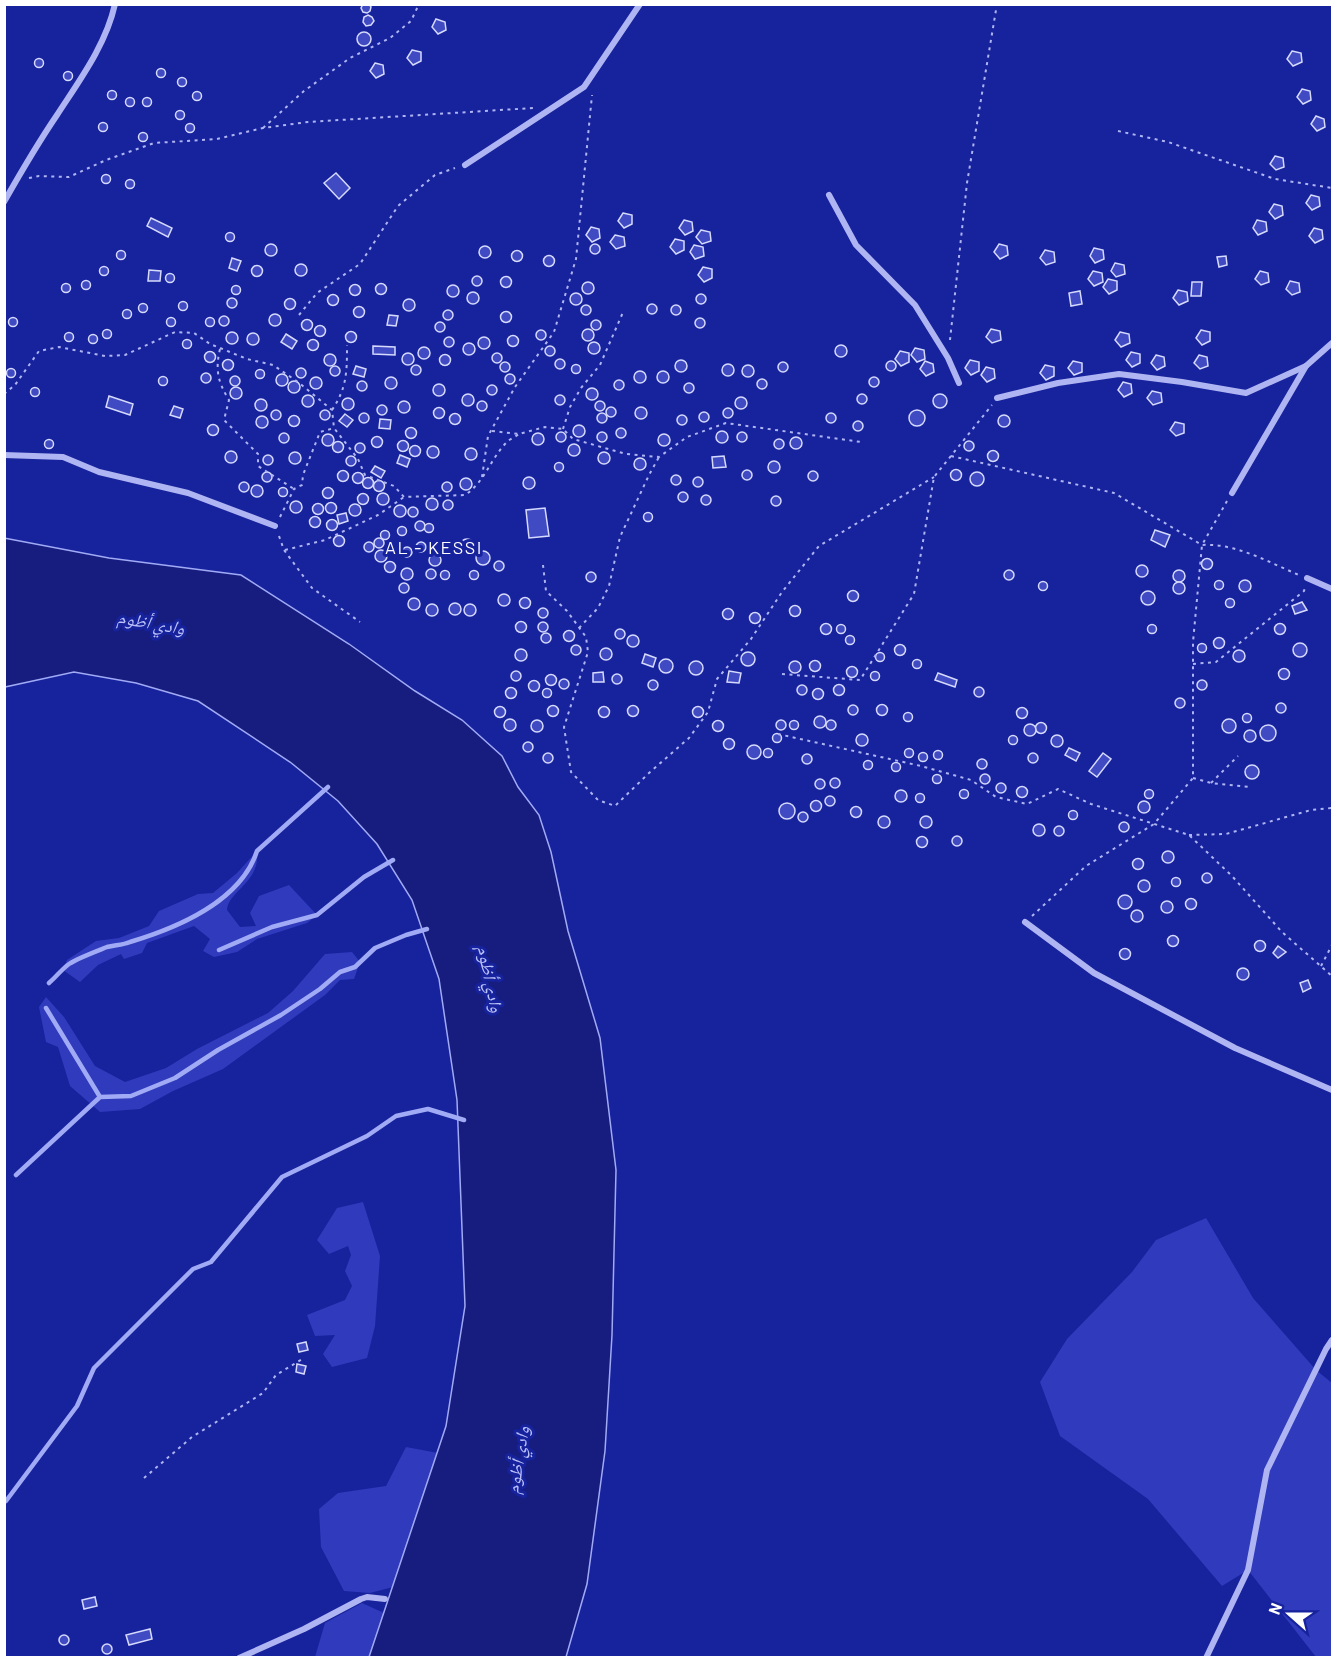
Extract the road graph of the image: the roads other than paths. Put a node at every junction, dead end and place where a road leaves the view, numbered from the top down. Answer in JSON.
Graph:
{"nodes":[{"id":1,"x":115,"y":4,"type":"edge"},
{"id":2,"x":640,"y":4,"type":"edge"},
{"id":3,"x":465,"y":165,"type":"road end"},
{"id":4,"x":829,"y":195,"type":"dead end"},
{"id":5,"x":4,"y":202,"type":"edge"},
{"id":6,"x":1332,"y":343,"type":"edge"},
{"id":7,"x":1306,"y":366,"type":"junction"},
{"id":8,"x":959,"y":383,"type":"dead end"},
{"id":9,"x":997,"y":398,"type":"road end"},
{"id":10,"x":4,"y":455,"type":"edge"},
{"id":11,"x":1232,"y":493,"type":"road end"},
{"id":12,"x":276,"y":526,"type":"road end"},
{"id":13,"x":1307,"y":578,"type":"road end"},
{"id":14,"x":1332,"y":589,"type":"edge"},
{"id":15,"x":1025,"y":922,"type":"road end"},
{"id":16,"x":1332,"y":1090,"type":"edge"},
{"id":17,"x":1332,"y":1340,"type":"edge"},
{"id":18,"x":385,"y":1599,"type":"dead end"},
{"id":19,"x":239,"y":1658,"type":"edge"},
{"id":20,"x":1206,"y":1658,"type":"edge"}],
"edges":[{"from":1,"to":5,"type":"street"},
{"from":2,"to":3,"type":"street"},
{"from":4,"to":8,"type":"street"},
{"from":6,"to":7,"type":"street"},
{"from":7,"to":9,"type":"street"},
{"from":7,"to":11,"type":"street"},
{"from":10,"to":12,"type":"street"},
{"from":13,"to":14,"type":"street"},
{"from":15,"to":16,"type":"street"},
{"from":17,"to":20,"type":"street"},
{"from":18,"to":19,"type":"street"}]}
